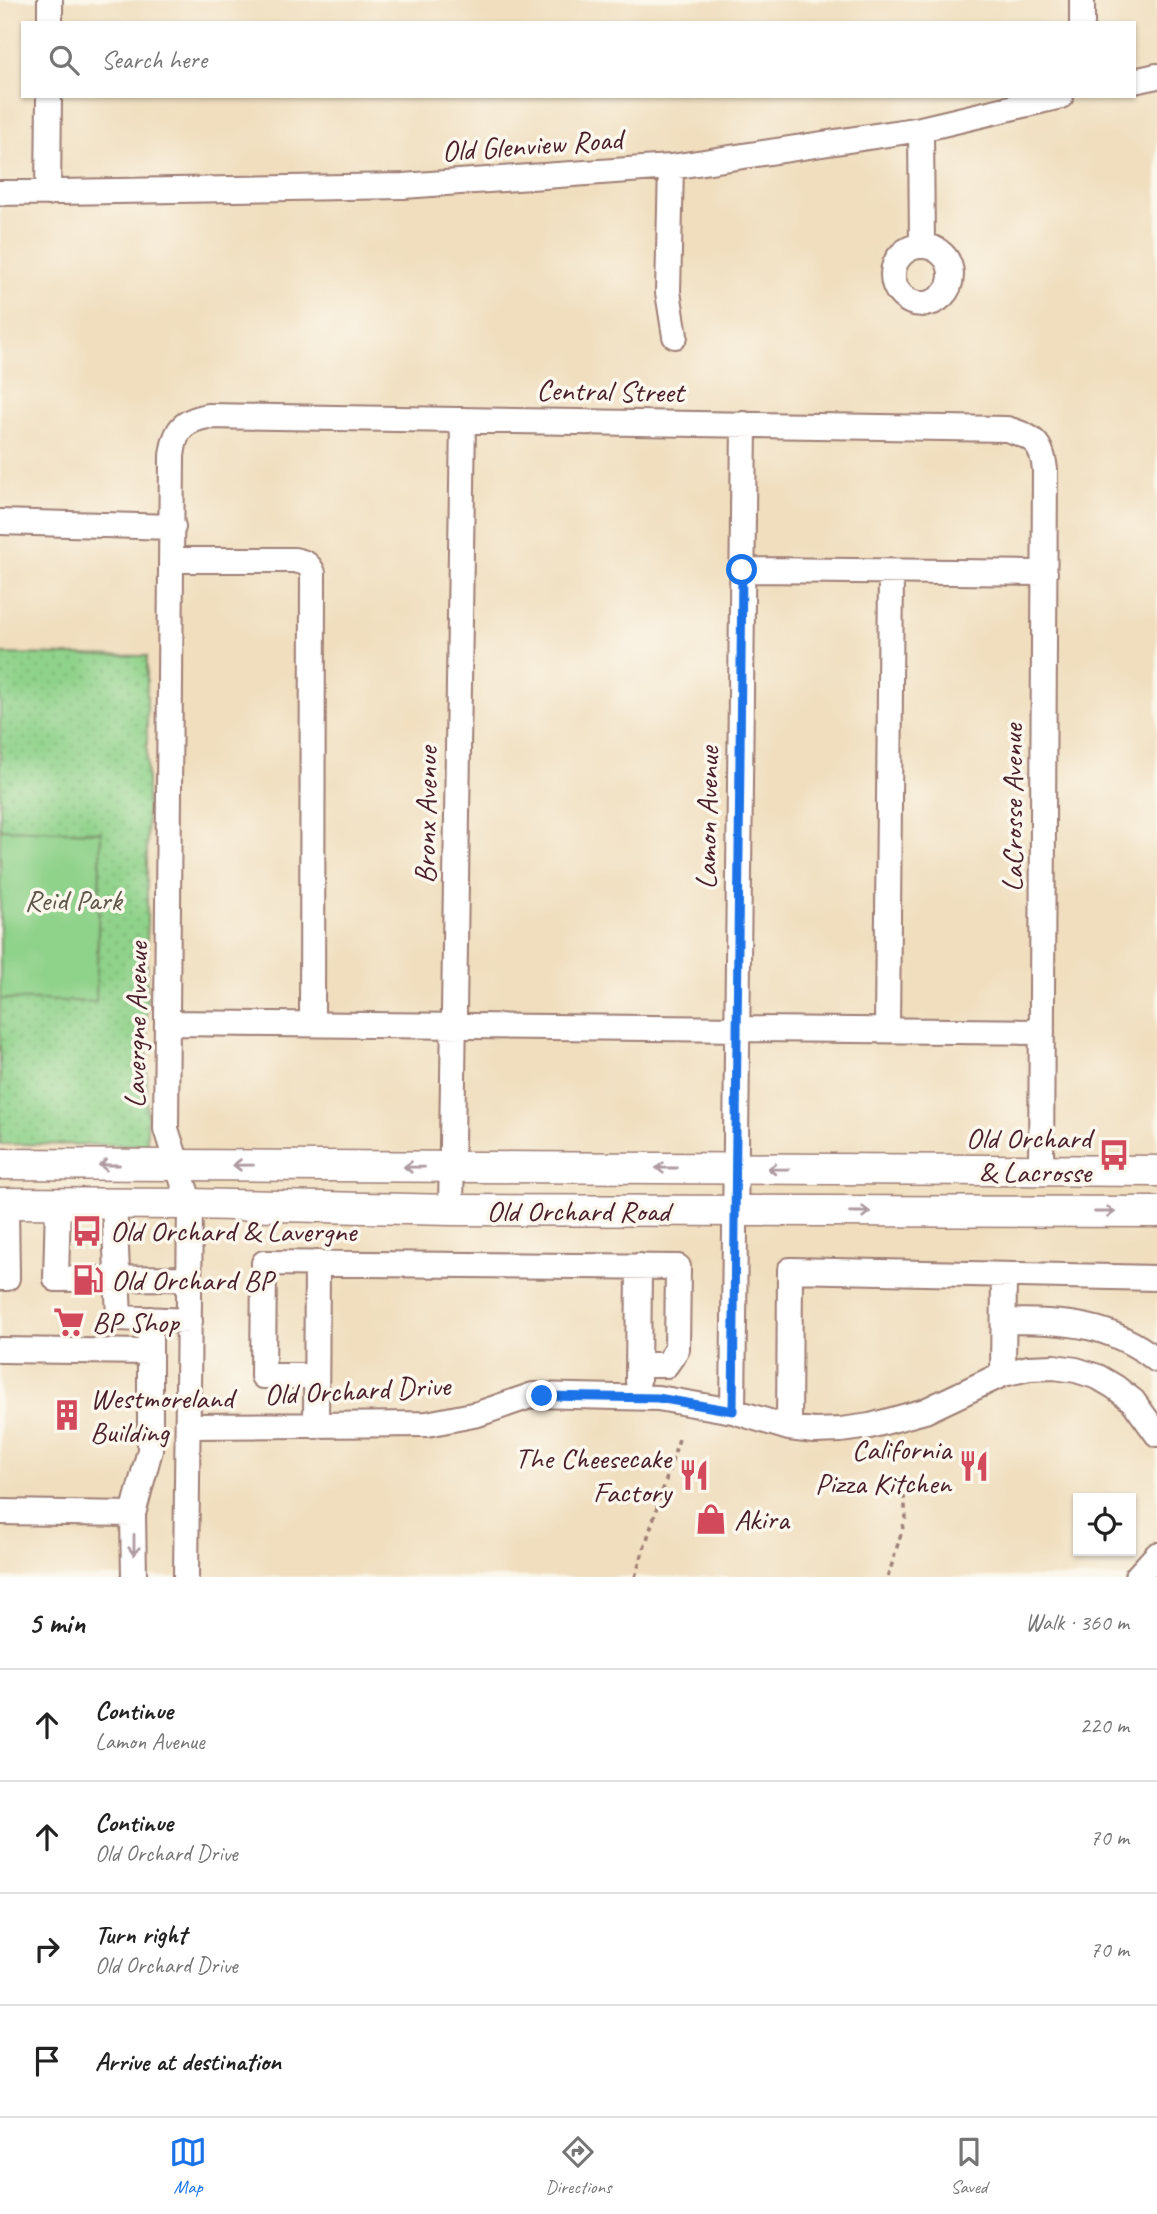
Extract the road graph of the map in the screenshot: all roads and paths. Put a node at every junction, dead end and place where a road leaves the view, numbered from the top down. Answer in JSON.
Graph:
{"nodes":[{"id":1,"x":50,"y":0,"type":"edge"},
{"id":2,"x":1082,"y":0,"type":"edge"},
{"id":3,"x":50,"y":21,"type":"edge"},
{"id":4,"x":1082,"y":21,"type":"edge"},
{"id":5,"x":1157,"y":76,"type":"edge"},
{"id":6,"x":1136,"y":81,"type":"edge"},
{"id":7,"x":49,"y":98,"type":"edge"},
{"id":8,"x":1052,"y":98,"type":"edge"},
{"id":9,"x":921,"y":128,"type":"junction"},
{"id":10,"x":671,"y":167,"type":"junction"},
{"id":11,"x":0,"y":193,"type":"edge"},
{"id":12,"x":48,"y":193,"type":"junction"},
{"id":13,"x":922,"y":246,"type":"dead end"},
{"id":14,"x":675,"y":336,"type":"dead end"},
{"id":15,"x":463,"y":420,"type":"junction"},
{"id":16,"x":744,"y":424,"type":"junction"},
{"id":17,"x":180,"y":429,"type":"joint"},
{"id":18,"x":1039,"y":445,"type":"joint"},
{"id":19,"x":0,"y":522,"type":"edge"},
{"id":20,"x":173,"y":527,"type":"junction"},
{"id":21,"x":173,"y":560,"type":"junction"},
{"id":22,"x":742,"y":570,"type":"junction"},
{"id":23,"x":891,"y":572,"type":"junction"},
{"id":24,"x":1045,"y":573,"type":"junction"},
{"id":25,"x":167,"y":1023,"type":"junction"},
{"id":26,"x":312,"y":1024,"type":"junction"},
{"id":27,"x":454,"y":1025,"type":"junction"},
{"id":28,"x":736,"y":1028,"type":"junction"},
{"id":29,"x":887,"y":1030,"type":"junction"},
{"id":30,"x":1042,"y":1032,"type":"junction"},
{"id":31,"x":0,"y":1164,"type":"edge"},
{"id":32,"x":177,"y":1165,"type":"junction"},
{"id":33,"x":452,"y":1168,"type":"junction"},
{"id":34,"x":734,"y":1169,"type":"junction"},
{"id":35,"x":1041,"y":1171,"type":"junction"},
{"id":36,"x":1157,"y":1171,"type":"edge"},
{"id":37,"x":3,"y":1203,"type":"edge"},
{"id":38,"x":58,"y":1203,"type":"junction"},
{"id":39,"x":114,"y":1203,"type":"junction"},
{"id":40,"x":190,"y":1204,"type":"junction"},
{"id":41,"x":451,"y":1210,"type":"junction"},
{"id":42,"x":734,"y":1212,"type":"junction"},
{"id":43,"x":1157,"y":1212,"type":"edge"},
{"id":44,"x":317,"y":1263,"type":"junction"},
{"id":45,"x":639,"y":1266,"type":"junction"},
{"id":46,"x":1004,"y":1275,"type":"junction"},
{"id":47,"x":0,"y":1278,"type":"edge"},
{"id":48,"x":190,"y":1278,"type":"junction"},
{"id":49,"x":1157,"y":1278,"type":"edge"},
{"id":50,"x":117,"y":1279,"type":"junction"},
{"id":51,"x":150,"y":1319,"type":"junction"},
{"id":52,"x":190,"y":1321,"type":"junction"},
{"id":53,"x":1004,"y":1321,"type":"junction"},
{"id":54,"x":0,"y":1350,"type":"edge"},
{"id":55,"x":149,"y":1352,"type":"junction"},
{"id":56,"x":1157,"y":1360,"type":"edge"},
{"id":57,"x":639,"y":1365,"type":"junction"},
{"id":58,"x":1003,"y":1374,"type":"junction"},
{"id":59,"x":315,"y":1376,"type":"junction"},
{"id":60,"x":637,"y":1398,"type":"junction"},
{"id":61,"x":733,"y":1411,"type":"junction"},
{"id":62,"x":190,"y":1426,"type":"junction"},
{"id":63,"x":316,"y":1426,"type":"junction"},
{"id":64,"x":789,"y":1428,"type":"junction"},
{"id":65,"x":1157,"y":1434,"type":"edge"},
{"id":66,"x":679,"y":1439,"type":"dead end"},
{"id":67,"x":902,"y":1476,"type":"dead end"},
{"id":68,"x":0,"y":1512,"type":"edge"},
{"id":69,"x":133,"y":1514,"type":"junction"},
{"id":70,"x":1157,"y":1555,"type":"edge"},
{"id":71,"x":134,"y":1577,"type":"edge"},
{"id":72,"x":186,"y":1577,"type":"edge"},
{"id":73,"x":635,"y":1577,"type":"edge"},
{"id":74,"x":888,"y":1577,"type":"edge"},
{"id":75,"x":1137,"y":1577,"type":"edge"}],
"edges":[{"from":1,"to":3,"type":"street"},
{"from":2,"to":4,"type":"street"},
{"from":5,"to":6,"type":"street"},
{"from":7,"to":12,"type":"street"},
{"from":8,"to":9,"type":"street","name":"Old Glenview Road"},
{"from":9,"to":10,"type":"street","name":"Old Glenview Road"},
{"from":9,"to":13,"type":"street"},
{"from":10,"to":12,"type":"street","name":"Old Glenview Road"},
{"from":10,"to":14,"type":"street"},
{"from":11,"to":12,"type":"street","name":"Old Glenview Road"},
{"from":15,"to":16,"type":"street","name":"Central Street"},
{"from":15,"to":17,"type":"street","name":"Central Street"},
{"from":15,"to":27,"type":"street","name":"Bronx Avenue"},
{"from":16,"to":18,"type":"street","name":"Central Street"},
{"from":16,"to":22,"type":"street","name":"Lamon Avenue"},
{"from":17,"to":20,"type":"street","name":"Lavergne Avenue"},
{"from":18,"to":24,"type":"street","name":"LaCrosse Avenue"},
{"from":19,"to":20,"type":"street"},
{"from":20,"to":21,"type":"street","name":"Lavergne Avenue"},
{"from":21,"to":25,"type":"street","name":"Lavergne Avenue"},
{"from":21,"to":26,"type":"street"},
{"from":22,"to":23,"type":"street"},
{"from":22,"to":28,"type":"street","name":"Lamon Avenue"},
{"from":23,"to":24,"type":"street"},
{"from":23,"to":29,"type":"street"},
{"from":24,"to":30,"type":"street","name":"LaCrosse Avenue"},
{"from":25,"to":26,"type":"street"},
{"from":25,"to":32,"type":"street","name":"Lavergne Avenue"},
{"from":26,"to":27,"type":"street"},
{"from":27,"to":28,"type":"street"},
{"from":27,"to":33,"type":"street","name":"Bronx Avenue"},
{"from":28,"to":29,"type":"street"},
{"from":28,"to":34,"type":"street","name":"Lamon Avenue"},
{"from":29,"to":30,"type":"street"},
{"from":30,"to":35,"type":"street","name":"LaCrosse Avenue"},
{"from":32,"to":31,"type":"main road","name":"Old Orchard Road","one_way":true},
{"from":33,"to":32,"type":"main road","name":"Old Orchard Road","one_way":true},
{"from":32,"to":40,"type":"street","name":"Lavergne Avenue"},
{"from":34,"to":33,"type":"main road","name":"Old Orchard Road","one_way":true},
{"from":33,"to":41,"type":"street","name":"Bronx Avenue"},
{"from":35,"to":34,"type":"main road","name":"Old Orchard Road","one_way":true},
{"from":34,"to":42,"type":"street","name":"Lamon Avenue"},
{"from":35,"to":36,"type":"main road","name":"Old Orchard Road"},
{"from":37,"to":38,"type":"main road","name":"Old Orchard Road"},
{"from":37,"to":47,"type":"street"},
{"from":38,"to":39,"type":"main road","name":"Old Orchard Road"},
{"from":38,"to":50,"type":"street"},
{"from":39,"to":40,"type":"main road","name":"Old Orchard Road"},
{"from":39,"to":50,"type":"street"},
{"from":40,"to":41,"type":"main road","name":"Old Orchard Road"},
{"from":40,"to":48,"type":"street","name":"Lavergne Avenue"},
{"from":41,"to":42,"type":"main road","name":"Old Orchard Road"},
{"from":42,"to":43,"type":"main road","name":"Old Orchard Road","one_way":true},
{"from":42,"to":61,"type":"street"},
{"from":44,"to":45,"type":"street"},
{"from":44,"to":59,"type":"street"},
{"from":44,"to":59,"type":"street"},
{"from":45,"to":57,"type":"street"},
{"from":45,"to":57,"type":"street"},
{"from":46,"to":49,"type":"street"},
{"from":46,"to":53,"type":"street"},
{"from":46,"to":64,"type":"street"},
{"from":48,"to":50,"type":"street"},
{"from":48,"to":52,"type":"street","name":"Lavergne Avenue"},
{"from":50,"to":51,"type":"street"},
{"from":51,"to":52,"type":"street"},
{"from":51,"to":55,"type":"street"},
{"from":52,"to":62,"type":"street","name":"Lavergne Avenue"},
{"from":53,"to":56,"type":"street"},
{"from":53,"to":58,"type":"street"},
{"from":54,"to":55,"type":"street"},
{"from":55,"to":69,"type":"street"},
{"from":57,"to":60,"type":"street"},
{"from":58,"to":64,"type":"street","name":"Old Orchard Drive"},
{"from":58,"to":65,"type":"street","name":"Old Orchard Drive"},
{"from":59,"to":63,"type":"street"},
{"from":60,"to":61,"type":"street","name":"Old Orchard Drive"},
{"from":60,"to":63,"type":"street","name":"Old Orchard Drive"},
{"from":61,"to":64,"type":"street","name":"Old Orchard Drive"},
{"from":62,"to":63,"type":"street","name":"Old Orchard Drive"},
{"from":62,"to":72,"type":"street","name":"Lavergne Avenue"},
{"from":66,"to":73,"type":"path"},
{"from":67,"to":74,"type":"path"},
{"from":68,"to":69,"type":"street"},
{"from":69,"to":71,"type":"street","one_way":true},
{"from":70,"to":75,"type":"street"}]}
